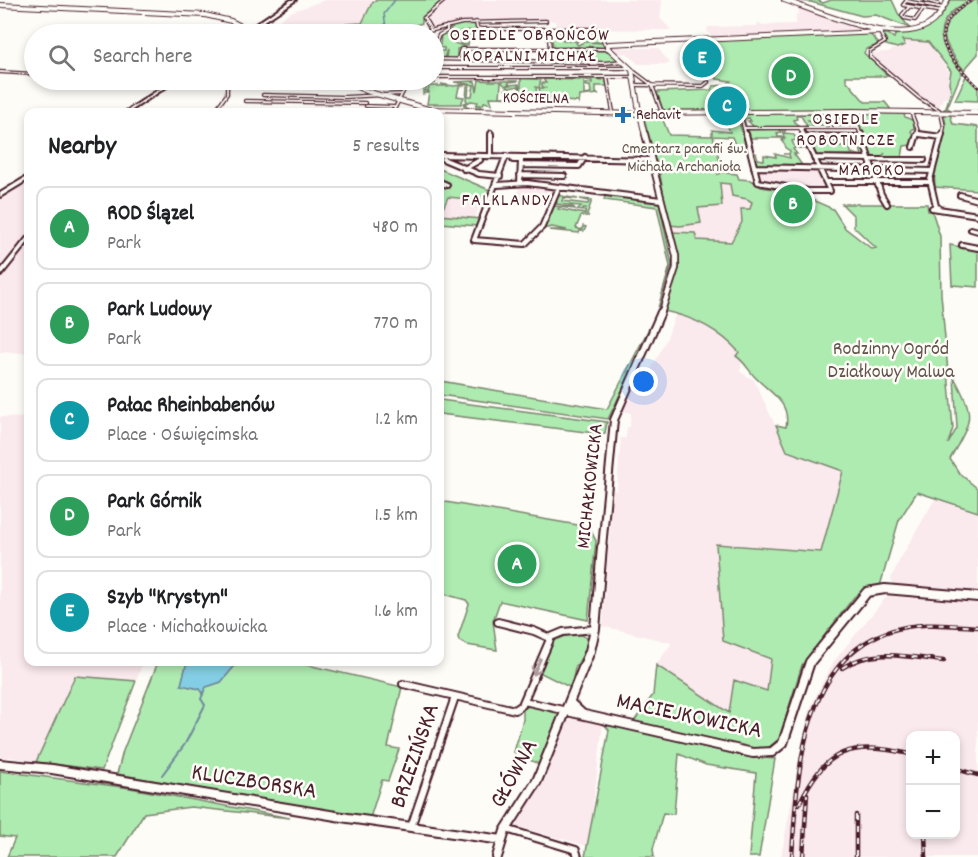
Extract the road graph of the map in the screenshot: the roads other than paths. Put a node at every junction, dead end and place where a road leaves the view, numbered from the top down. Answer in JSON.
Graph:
{"nodes":[{"id":1,"x":294,"y":0,"type":"edge"},
{"id":2,"x":445,"y":0,"type":"edge"},
{"id":3,"x":784,"y":0,"type":"edge"},
{"id":4,"x":914,"y":0,"type":"edge"},
{"id":5,"x":925,"y":0,"type":"edge"},
{"id":6,"x":948,"y":0,"type":"edge"},
{"id":7,"x":906,"y":2,"type":"edge"},
{"id":8,"x":938,"y":4,"type":"junction"},
{"id":9,"x":0,"y":5,"type":"edge"},
{"id":10,"x":909,"y":7,"type":"junction"},
{"id":11,"x":917,"y":8,"type":"junction"},
{"id":12,"x":922,"y":9,"type":"junction"},
{"id":13,"x":943,"y":9,"type":"junction"},
{"id":14,"x":914,"y":12,"type":"dead end"},
{"id":15,"x":911,"y":15,"type":"dead end"},
{"id":16,"x":908,"y":19,"type":"junction"},
{"id":17,"x":546,"y":21,"type":"dead end"},
{"id":18,"x":476,"y":22,"type":"junction"},
{"id":19,"x":237,"y":24,"type":"edge"},
{"id":20,"x":258,"y":24,"type":"edge"},
{"id":21,"x":428,"y":24,"type":"edge"},
{"id":22,"x":447,"y":26,"type":"junction"},
{"id":23,"x":444,"y":27,"type":"edge"},
{"id":24,"x":548,"y":29,"type":"junction"},
{"id":25,"x":444,"y":32,"type":"edge"},
{"id":26,"x":879,"y":32,"type":"junction"},
{"id":27,"x":608,"y":47,"type":"junction"},
{"id":28,"x":550,"y":49,"type":"junction"},
{"id":29,"x":444,"y":59,"type":"edge"},
{"id":30,"x":458,"y":59,"type":"junction"},
{"id":31,"x":546,"y":60,"type":"junction"},
{"id":32,"x":622,"y":61,"type":"junction"},
{"id":33,"x":444,"y":68,"type":"edge"},
{"id":34,"x":631,"y":69,"type":"junction"},
{"id":35,"x":0,"y":72,"type":"edge"},
{"id":36,"x":24,"y":73,"type":"edge"},
{"id":37,"x":444,"y":77,"type":"edge"},
{"id":38,"x":520,"y":77,"type":"junction"},
{"id":39,"x":607,"y":77,"type":"junction"},
{"id":40,"x":634,"y":77,"type":"junction"},
{"id":41,"x":520,"y":82,"type":"dead end"},
{"id":42,"x":708,"y":82,"type":"dead end"},
{"id":43,"x":636,"y":85,"type":"junction"},
{"id":44,"x":652,"y":87,"type":"junction"},
{"id":45,"x":159,"y":90,"type":"edge"},
{"id":46,"x":227,"y":90,"type":"edge"},
{"id":47,"x":366,"y":90,"type":"edge"},
{"id":48,"x":404,"y":90,"type":"edge"},
{"id":49,"x":402,"y":94,"type":"junction"},
{"id":50,"x":263,"y":95,"type":"dead end"},
{"id":51,"x":379,"y":95,"type":"junction"},
{"id":52,"x":365,"y":96,"type":"junction"},
{"id":53,"x":397,"y":100,"type":"junction"},
{"id":54,"x":245,"y":101,"type":"dead end"},
{"id":55,"x":365,"y":104,"type":"junction"},
{"id":56,"x":394,"y":107,"type":"joint"},
{"id":57,"x":133,"y":108,"type":"edge"},
{"id":58,"x":217,"y":108,"type":"edge"},
{"id":59,"x":366,"y":108,"type":"edge"},
{"id":60,"x":432,"y":108,"type":"edge"},
{"id":61,"x":444,"y":109,"type":"edge"},
{"id":62,"x":613,"y":112,"type":"junction"},
{"id":63,"x":666,"y":112,"type":"junction"},
{"id":64,"x":853,"y":112,"type":"junction"},
{"id":65,"x":911,"y":112,"type":"junction"},
{"id":66,"x":940,"y":112,"type":"junction"},
{"id":67,"x":640,"y":113,"type":"junction"},
{"id":68,"x":740,"y":113,"type":"junction"},
{"id":69,"x":978,"y":113,"type":"edge"},
{"id":70,"x":843,"y":118,"type":"dead end"},
{"id":71,"x":826,"y":119,"type":"dead end"},
{"id":72,"x":812,"y":121,"type":"dead end"},
{"id":73,"x":745,"y":128,"type":"junction"},
{"id":74,"x":800,"y":128,"type":"junction"},
{"id":75,"x":817,"y":128,"type":"junction"},
{"id":76,"x":832,"y":128,"type":"junction"},
{"id":77,"x":847,"y":128,"type":"junction"},
{"id":78,"x":859,"y":128,"type":"junction"},
{"id":79,"x":491,"y":131,"type":"dead end"},
{"id":80,"x":918,"y":134,"type":"junction"},
{"id":81,"x":804,"y":136,"type":"junction"},
{"id":82,"x":862,"y":137,"type":"junction"},
{"id":83,"x":941,"y":137,"type":"junction"},
{"id":84,"x":913,"y":147,"type":"dead end"},
{"id":85,"x":444,"y":155,"type":"edge"},
{"id":86,"x":491,"y":156,"type":"junction"},
{"id":87,"x":506,"y":156,"type":"junction"},
{"id":88,"x":585,"y":157,"type":"junction"},
{"id":89,"x":814,"y":158,"type":"junction"},
{"id":90,"x":869,"y":158,"type":"junction"},
{"id":91,"x":480,"y":159,"type":"dead end"},
{"id":92,"x":444,"y":160,"type":"edge"},
{"id":93,"x":513,"y":160,"type":"dead end"},
{"id":94,"x":651,"y":160,"type":"junction"},
{"id":95,"x":924,"y":160,"type":"dead end"},
{"id":96,"x":521,"y":165,"type":"junction"},
{"id":97,"x":464,"y":168,"type":"junction"},
{"id":98,"x":754,"y":168,"type":"junction"},
{"id":99,"x":820,"y":170,"type":"junction"},
{"id":100,"x":873,"y":170,"type":"junction"},
{"id":101,"x":932,"y":171,"type":"junction"},
{"id":102,"x":520,"y":175,"type":"junction"},
{"id":103,"x":500,"y":176,"type":"junction"},
{"id":104,"x":564,"y":176,"type":"dead end"},
{"id":105,"x":24,"y":180,"type":"edge"},
{"id":106,"x":827,"y":182,"type":"junction"},
{"id":107,"x":877,"y":182,"type":"junction"},
{"id":108,"x":930,"y":182,"type":"junction"},
{"id":109,"x":520,"y":183,"type":"junction"},
{"id":110,"x":444,"y":184,"type":"edge"},
{"id":111,"x":447,"y":185,"type":"dead end"},
{"id":112,"x":497,"y":185,"type":"junction"},
{"id":113,"x":559,"y":187,"type":"junction"},
{"id":114,"x":0,"y":195,"type":"edge"},
{"id":115,"x":960,"y":195,"type":"dead end"},
{"id":116,"x":978,"y":200,"type":"edge"},
{"id":117,"x":662,"y":201,"type":"junction"},
{"id":118,"x":887,"y":204,"type":"dead end"},
{"id":119,"x":978,"y":214,"type":"edge"},
{"id":120,"x":971,"y":229,"type":"dead end"},
{"id":121,"x":978,"y":231,"type":"edge"},
{"id":122,"x":24,"y":244,"type":"edge"},
{"id":123,"x":962,"y":245,"type":"dead end"},
{"id":124,"x":978,"y":249,"type":"edge"},
{"id":125,"x":0,"y":274,"type":"edge"},
{"id":126,"x":978,"y":597,"type":"edge"},
{"id":127,"x":498,"y":622,"type":"dead end"},
{"id":128,"x":595,"y":629,"type":"junction"},
{"id":129,"x":550,"y":638,"type":"junction"},
{"id":130,"x":403,"y":684,"type":"dead end"},
{"id":131,"x":454,"y":697,"type":"junction"},
{"id":132,"x":524,"y":701,"type":"junction"},
{"id":133,"x":568,"y":707,"type":"junction"},
{"id":134,"x":0,"y":764,"type":"edge"},
{"id":135,"x":411,"y":827,"type":"junction"},
{"id":136,"x":507,"y":829,"type":"junction"},
{"id":137,"x":502,"y":840,"type":"junction"},
{"id":138,"x":497,"y":857,"type":"edge"},
{"id":139,"x":578,"y":857,"type":"edge"}],
"edges":[{"from":1,"to":20,"type":"main road"},
{"from":2,"to":21,"type":"street"},
{"from":3,"to":26,"type":"street"},
{"from":4,"to":8,"type":"street"},
{"from":5,"to":8,"type":"street"},
{"from":6,"to":13,"type":"street"},
{"from":7,"to":10,"type":"street"},
{"from":7,"to":13,"type":"street"},
{"from":8,"to":13,"type":"street"},
{"from":9,"to":19,"type":"street"},
{"from":10,"to":11,"type":"street"},
{"from":10,"to":16,"type":"street"},
{"from":11,"to":12,"type":"street"},
{"from":11,"to":14,"type":"street"},
{"from":12,"to":13,"type":"street"},
{"from":12,"to":16,"type":"street"},
{"from":13,"to":26,"type":"street"},
{"from":15,"to":16,"type":"street"},
{"from":17,"to":18,"type":"street"},
{"from":18,"to":22,"type":"street"},
{"from":18,"to":24,"type":"street"},
{"from":22,"to":23,"type":"street"},
{"from":22,"to":25,"type":"street"},
{"from":24,"to":27,"type":"street"},
{"from":24,"to":28,"type":"street"},
{"from":26,"to":27,"type":"street"},
{"from":26,"to":66,"type":"street"},
{"from":27,"to":28,"type":"street"},
{"from":27,"to":32,"type":"street"},
{"from":28,"to":30,"type":"street"},
{"from":28,"to":31,"type":"street"},
{"from":29,"to":30,"type":"street"},
{"from":30,"to":31,"type":"street"},
{"from":31,"to":32,"type":"street"},
{"from":32,"to":34,"type":"street"},
{"from":33,"to":34,"type":"street"},
{"from":34,"to":40,"type":"street"},
{"from":34,"to":44,"type":"street"},
{"from":35,"to":36,"type":"street"},
{"from":37,"to":38,"type":"street"},
{"from":38,"to":39,"type":"street"},
{"from":38,"to":41,"type":"street"},
{"from":39,"to":40,"type":"street"},
{"from":39,"to":62,"type":"street"},
{"from":40,"to":43,"type":"street"},
{"from":42,"to":44,"type":"street"},
{"from":43,"to":44,"type":"street"},
{"from":43,"to":67,"type":"street"},
{"from":44,"to":63,"type":"street"},
{"from":45,"to":57,"type":"main road"},
{"from":46,"to":58,"type":"street"},
{"from":47,"to":51,"type":"street","name":"KOŚCIELNA"},
{"from":48,"to":49,"type":"street"},
{"from":49,"to":51,"type":"street"},
{"from":49,"to":53,"type":"street"},
{"from":50,"to":52,"type":"street"},
{"from":51,"to":52,"type":"street"},
{"from":51,"to":53,"type":"street","name":"KOŚCIELNA"},
{"from":52,"to":55,"type":"street"},
{"from":53,"to":56,"type":"street"},
{"from":53,"to":60,"type":"street","name":"KOŚCIELNA"},
{"from":54,"to":55,"type":"street"},
{"from":55,"to":56,"type":"street"},
{"from":55,"to":59,"type":"street"},
{"from":61,"to":62,"type":"street","name":"KOŚCIELNA"},
{"from":62,"to":67,"type":"street","name":"KOŚCIELNA"},
{"from":63,"to":67,"type":"street","name":"KOŚCIELNA"},
{"from":63,"to":68,"type":"street","name":"KOŚCIELNA"},
{"from":64,"to":65,"type":"street","name":"KOŚCIELNA"},
{"from":64,"to":68,"type":"street","name":"KOŚCIELNA"},
{"from":64,"to":78,"type":"street"},
{"from":65,"to":66,"type":"street","name":"KOŚCIELNA"},
{"from":65,"to":80,"type":"street"},
{"from":66,"to":69,"type":"street","name":"KOŚCIELNA"},
{"from":66,"to":83,"type":"street"},
{"from":67,"to":94,"type":"street"},
{"from":68,"to":73,"type":"street"},
{"from":70,"to":77,"type":"street"},
{"from":71,"to":76,"type":"street"},
{"from":72,"to":75,"type":"street"},
{"from":73,"to":74,"type":"street"},
{"from":73,"to":98,"type":"street"},
{"from":74,"to":75,"type":"street"},
{"from":74,"to":81,"type":"street"},
{"from":75,"to":76,"type":"street"},
{"from":76,"to":77,"type":"street"},
{"from":77,"to":78,"type":"street"},
{"from":78,"to":82,"type":"street"},
{"from":79,"to":86,"type":"street"},
{"from":80,"to":83,"type":"street"},
{"from":80,"to":84,"type":"street"},
{"from":81,"to":82,"type":"street"},
{"from":81,"to":89,"type":"street"},
{"from":82,"to":90,"type":"street"},
{"from":83,"to":101,"type":"street"},
{"from":85,"to":86,"type":"street"},
{"from":86,"to":87,"type":"street"},
{"from":87,"to":88,"type":"street"},
{"from":87,"to":103,"type":"street"},
{"from":88,"to":94,"type":"street"},
{"from":88,"to":96,"type":"street"},
{"from":89,"to":90,"type":"street"},
{"from":89,"to":99,"type":"street"},
{"from":90,"to":95,"type":"street"},
{"from":90,"to":100,"type":"street"},
{"from":91,"to":97,"type":"street"},
{"from":92,"to":97,"type":"street"},
{"from":93,"to":96,"type":"street"},
{"from":94,"to":117,"type":"street"},
{"from":96,"to":102,"type":"street"},
{"from":97,"to":103,"type":"street"},
{"from":98,"to":99,"type":"street"},
{"from":98,"to":106,"type":"street"},
{"from":99,"to":100,"type":"street"},
{"from":99,"to":106,"type":"street"},
{"from":100,"to":101,"type":"street"},
{"from":100,"to":107,"type":"street"},
{"from":101,"to":108,"type":"street"},
{"from":102,"to":104,"type":"street"},
{"from":102,"to":109,"type":"street"},
{"from":103,"to":112,"type":"street"},
{"from":105,"to":114,"type":"main road"},
{"from":106,"to":107,"type":"street"},
{"from":107,"to":108,"type":"street"},
{"from":107,"to":118,"type":"street"},
{"from":108,"to":119,"type":"street"},
{"from":109,"to":112,"type":"street"},
{"from":109,"to":113,"type":"street"},
{"from":110,"to":111,"type":"street"},
{"from":112,"to":113,"type":"street"},
{"from":113,"to":117,"type":"street"},
{"from":115,"to":116,"type":"street"},
{"from":117,"to":128,"type":"street","name":"MICHAŁKOWICKA"},
{"from":120,"to":121,"type":"street"},
{"from":122,"to":125,"type":"street"},
{"from":123,"to":124,"type":"street"},
{"from":126,"to":133,"type":"street","name":"MACIEJKOWICKA"},
{"from":127,"to":129,"type":"street"},
{"from":128,"to":129,"type":"street"},
{"from":128,"to":133,"type":"street","name":"MICHAŁKOWICKA"},
{"from":129,"to":132,"type":"street","one_way":true},
{"from":130,"to":131,"type":"street","name":"BRZEZIŃSKA"},
{"from":131,"to":132,"type":"street","name":"BRZEZIŃSKA"},
{"from":131,"to":135,"type":"street","name":"BRZEZIŃSKA"},
{"from":132,"to":133,"type":"street","name":"BRZEZIŃSKA"},
{"from":133,"to":136,"type":"street","name":"GŁÓWNA"},
{"from":134,"to":135,"type":"street","name":"KLUCZBORSKA"},
{"from":135,"to":137,"type":"street","name":"KLUCZBORSKA"},
{"from":136,"to":137,"type":"street","name":"GŁÓWNA"},
{"from":136,"to":139,"type":"street"},
{"from":137,"to":138,"type":"street","name":"GŁÓWNA"}]}
